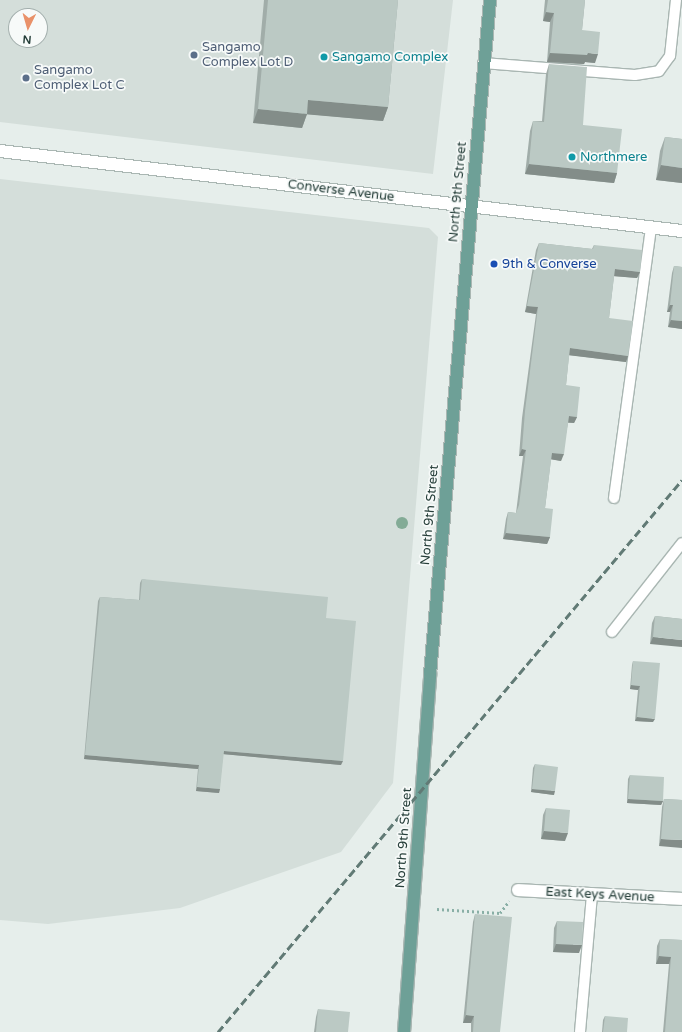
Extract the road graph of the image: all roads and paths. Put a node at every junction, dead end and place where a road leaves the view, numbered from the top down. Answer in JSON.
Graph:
{"nodes":[{"id":1,"x":490,"y":0,"type":"edge"},
{"id":2,"x":676,"y":0,"type":"edge"},
{"id":3,"x":484,"y":62,"type":"junction"},
{"id":4,"x":0,"y":151,"type":"edge"},
{"id":5,"x":470,"y":207,"type":"junction"},
{"id":6,"x":651,"y":228,"type":"junction"},
{"id":7,"x":682,"y":231,"type":"edge"},
{"id":8,"x":614,"y":498,"type":"dead end"},
{"id":9,"x":682,"y":543,"type":"edge"},
{"id":10,"x":612,"y":632,"type":"dead end"},
{"id":11,"x":518,"y":890,"type":"joint"},
{"id":12,"x":592,"y":894,"type":"junction"},
{"id":13,"x":682,"y":899,"type":"edge"},
{"id":14,"x":437,"y":909,"type":"dead end"},
{"id":15,"x":404,"y":1032,"type":"edge"},
{"id":16,"x":580,"y":1032,"type":"edge"}],
"edges":[{"from":1,"to":3,"type":"main road","name":"North 9th Street"},
{"from":2,"to":3,"type":"lane"},
{"from":3,"to":5,"type":"main road","name":"North 9th Street"},
{"from":4,"to":5,"type":"street","name":"Converse Avenue"},
{"from":5,"to":6,"type":"street","name":"Converse Avenue"},
{"from":5,"to":15,"type":"main road","name":"North 9th Street"},
{"from":6,"to":7,"type":"street","name":"Converse Avenue"},
{"from":6,"to":8,"type":"lane"},
{"from":9,"to":10,"type":"lane"},
{"from":11,"to":12,"type":"street","name":"East Keys Avenue"},
{"from":11,"to":14,"type":"path"},
{"from":12,"to":13,"type":"street","name":"East Keys Avenue"},
{"from":12,"to":16,"type":"lane"}]}
